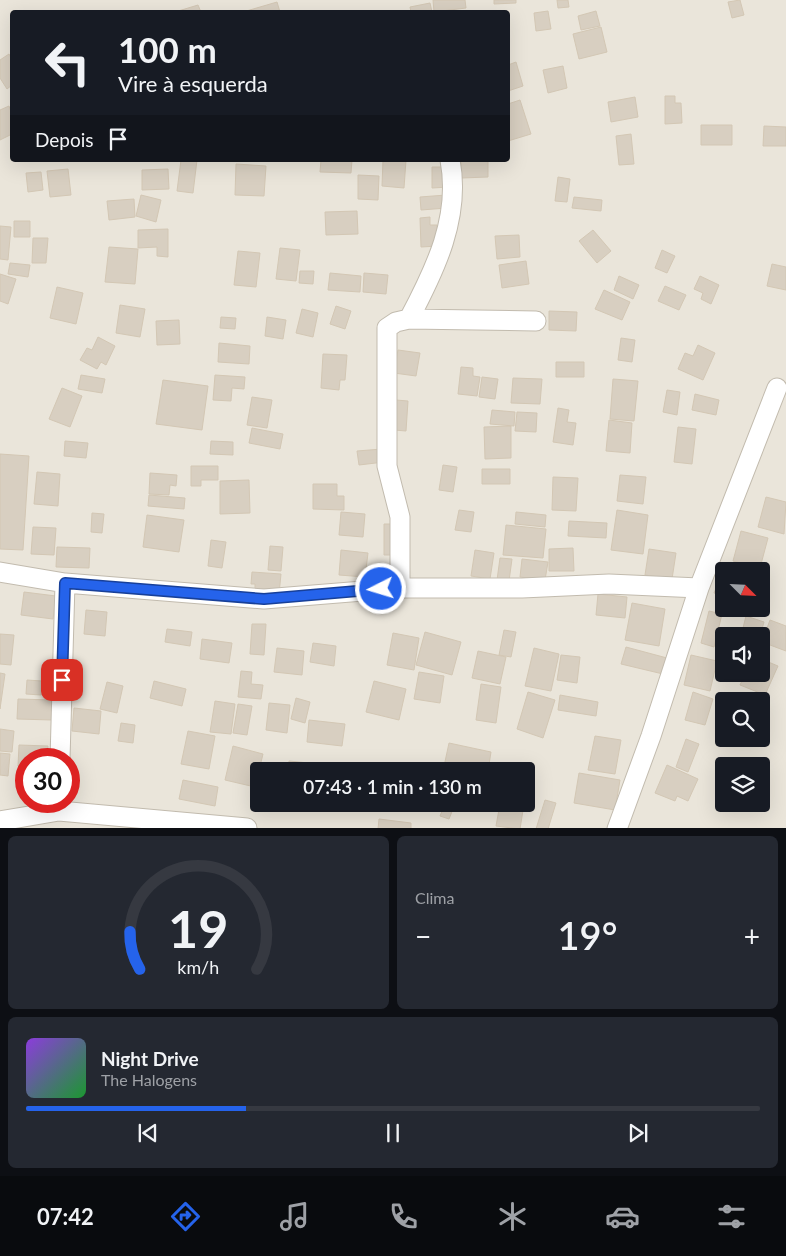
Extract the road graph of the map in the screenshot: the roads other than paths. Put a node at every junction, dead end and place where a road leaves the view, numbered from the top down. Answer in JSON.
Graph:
{"nodes":[{"id":1,"x":450,"y":162,"type":"edge"},
{"id":2,"x":409,"y":319,"type":"junction"},
{"id":3,"x":536,"y":321,"type":"dead end"},
{"id":4,"x":777,"y":388,"type":"dead end"},
{"id":5,"x":0,"y":572,"type":"edge"},
{"id":6,"x":65,"y":583,"type":"junction"},
{"id":7,"x":400,"y":588,"type":"junction"},
{"id":8,"x":699,"y":588,"type":"junction"},
{"id":9,"x":60,"y":748,"type":"edge"},
{"id":10,"x":80,"y":808,"type":"edge"},
{"id":11,"x":31,"y":813,"type":"edge"},
{"id":12,"x":0,"y":821,"type":"edge"},
{"id":13,"x":247,"y":828,"type":"edge"},
{"id":14,"x":618,"y":828,"type":"edge"}],
"edges":[{"from":1,"to":2,"type":"street"},
{"from":2,"to":3,"type":"street"},
{"from":2,"to":7,"type":"street"},
{"from":4,"to":8,"type":"street"},
{"from":5,"to":6,"type":"street"},
{"from":6,"to":7,"type":"street"},
{"from":6,"to":9,"type":"street"},
{"from":7,"to":8,"type":"street"},
{"from":8,"to":14,"type":"street"},
{"from":10,"to":13,"type":"street"},
{"from":11,"to":12,"type":"street"}]}
